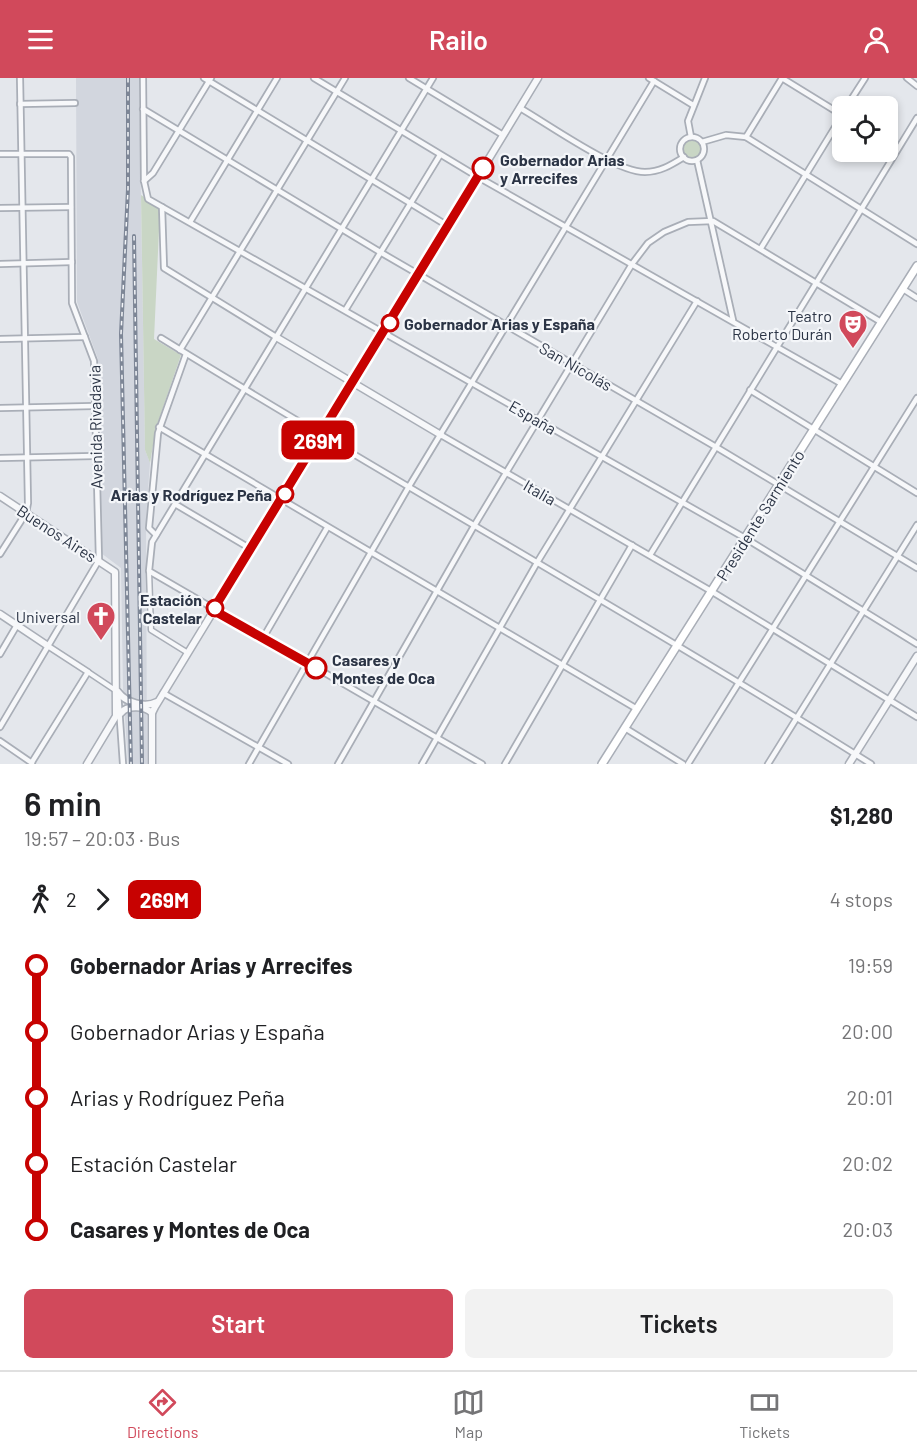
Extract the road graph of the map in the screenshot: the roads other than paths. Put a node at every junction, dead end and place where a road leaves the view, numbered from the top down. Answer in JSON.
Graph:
{"nodes":[{"id":1,"x":20,"y":78,"type":"edge"},
{"id":2,"x":143,"y":78,"type":"edge"},
{"id":3,"x":277,"y":78,"type":"edge"},
{"id":4,"x":314,"y":78,"type":"edge"},
{"id":5,"x":345,"y":78,"type":"edge"},
{"id":6,"x":409,"y":78,"type":"edge"},
{"id":7,"x":433,"y":78,"type":"edge"},
{"id":8,"x":705,"y":78,"type":"edge"},
{"id":9,"x":782,"y":78,"type":"edge"},
{"id":10,"x":865,"y":78,"type":"edge"},
{"id":11,"x":907,"y":78,"type":"edge"},
{"id":12,"x":208,"y":79,"type":"edge"},
{"id":13,"x":536,"y":79,"type":"edge"},
{"id":14,"x":652,"y":80,"type":"edge"},
{"id":15,"x":917,"y":86,"type":"edge"},
{"id":16,"x":427,"y":89,"type":"junction"},
{"id":17,"x":337,"y":92,"type":"junction"},
{"id":18,"x":853,"y":96,"type":"edge"},
{"id":19,"x":75,"y":103,"type":"dead end"},
{"id":20,"x":20,"y":104,"type":"junction"},
{"id":21,"x":693,"y":105,"type":"junction"},
{"id":22,"x":520,"y":108,"type":"junction"},
{"id":23,"x":832,"y":108,"type":"edge"},
{"id":24,"x":143,"y":109,"type":"junction"},
{"id":25,"x":257,"y":111,"type":"junction"},
{"id":26,"x":917,"y":118,"type":"edge"},
{"id":27,"x":179,"y":130,"type":"junction"},
{"id":28,"x":402,"y":132,"type":"junction"},
{"id":29,"x":832,"y":132,"type":"edge"},
{"id":30,"x":503,"y":135,"type":"junction"},
{"id":31,"x":691,"y":137,"type":"junction"},
{"id":32,"x":746,"y":137,"type":"junction"},
{"id":33,"x":306,"y":140,"type":"junction"},
{"id":34,"x":702,"y":142,"type":"junction"},
{"id":35,"x":0,"y":154,"type":"edge"},
{"id":36,"x":22,"y":154,"type":"junction"},
{"id":37,"x":440,"y":155,"type":"junction"},
{"id":38,"x":684,"y":157,"type":"junction"},
{"id":39,"x":607,"y":159,"type":"junction"},
{"id":40,"x":228,"y":160,"type":"junction"},
{"id":41,"x":697,"y":160,"type":"junction"},
{"id":42,"x":805,"y":175,"type":"junction"},
{"id":43,"x":478,"y":177,"type":"junction"},
{"id":44,"x":144,"y":181,"type":"junction"},
{"id":45,"x":372,"y":181,"type":"junction"},
{"id":46,"x":278,"y":189,"type":"junction"},
{"id":47,"x":410,"y":204,"type":"junction"},
{"id":48,"x":71,"y":207,"type":"junction"},
{"id":49,"x":162,"y":207,"type":"junction"},
{"id":50,"x":0,"y":208,"type":"edge"},
{"id":51,"x":22,"y":208,"type":"junction"},
{"id":52,"x":860,"y":208,"type":"junction"},
{"id":53,"x":709,"y":220,"type":"junction"},
{"id":54,"x":190,"y":222,"type":"junction"},
{"id":55,"x":448,"y":226,"type":"junction"},
{"id":56,"x":566,"y":227,"type":"junction"},
{"id":57,"x":343,"y":229,"type":"junction"},
{"id":58,"x":917,"y":244,"type":"edge"},
{"id":59,"x":761,"y":248,"type":"junction"},
{"id":60,"x":241,"y":250,"type":"junction"},
{"id":61,"x":381,"y":252,"type":"junction"},
{"id":62,"x":72,"y":262,"type":"junction"},
{"id":63,"x":0,"y":264,"type":"edge"},
{"id":64,"x":24,"y":264,"type":"junction"},
{"id":65,"x":632,"y":264,"type":"junction"},
{"id":66,"x":917,"y":266,"type":"edge"},
{"id":67,"x":419,"y":274,"type":"junction"},
{"id":68,"x":816,"y":282,"type":"junction"},
{"id":69,"x":307,"y":287,"type":"junction"},
{"id":70,"x":903,"y":289,"type":"junction"},
{"id":71,"x":212,"y":298,"type":"junction"},
{"id":72,"x":917,"y":298,"type":"edge"},
{"id":73,"x":697,"y":301,"type":"junction"},
{"id":74,"x":346,"y":309,"type":"junction"},
{"id":75,"x":733,"y":320,"type":"junction"},
{"id":76,"x":882,"y":322,"type":"junction"},
{"id":77,"x":505,"y":325,"type":"junction"},
{"id":78,"x":385,"y":332,"type":"junction"},
{"id":79,"x":85,"y":337,"type":"junction"},
{"id":80,"x":276,"y":337,"type":"junction"},
{"id":81,"x":160,"y":338,"type":"dead end"},
{"id":82,"x":0,"y":339,"type":"edge"},
{"id":83,"x":25,"y":339,"type":"junction"},
{"id":84,"x":777,"y":346,"type":"junction"},
{"id":85,"x":180,"y":350,"type":"junction"},
{"id":86,"x":186,"y":354,"type":"junction"},
{"id":87,"x":572,"y":364,"type":"junction"},
{"id":88,"x":472,"y":381,"type":"junction"},
{"id":89,"x":352,"y":384,"type":"junction"},
{"id":90,"x":842,"y":384,"type":"junction"},
{"id":91,"x":245,"y":390,"type":"junction"},
{"id":92,"x":750,"y":390,"type":"junction"},
{"id":93,"x":917,"y":398,"type":"edge"},
{"id":94,"x":635,"y":400,"type":"junction"},
{"id":95,"x":94,"y":406,"type":"junction"},
{"id":96,"x":26,"y":407,"type":"junction"},
{"id":97,"x":0,"y":408,"type":"edge"},
{"id":98,"x":537,"y":420,"type":"junction"},
{"id":99,"x":159,"y":427,"type":"junction"},
{"id":100,"x":814,"y":429,"type":"junction"},
{"id":101,"x":441,"y":435,"type":"junction"},
{"id":102,"x":320,"y":436,"type":"junction"},
{"id":103,"x":717,"y":447,"type":"junction"},
{"id":104,"x":205,"y":455,"type":"junction"},
{"id":105,"x":96,"y":456,"type":"junction"},
{"id":106,"x":602,"y":456,"type":"junction"},
{"id":107,"x":27,"y":457,"type":"junction"},
{"id":108,"x":0,"y":458,"type":"edge"},
{"id":109,"x":873,"y":466,"type":"junction"},
{"id":110,"x":507,"y":472,"type":"junction"},
{"id":111,"x":779,"y":484,"type":"junction"},
{"id":112,"x":408,"y":488,"type":"junction"},
{"id":113,"x":917,"y":492,"type":"edge"},
{"id":114,"x":0,"y":496,"type":"edge"},
{"id":115,"x":281,"y":501,"type":"junction"},
{"id":116,"x":682,"y":502,"type":"junction"},
{"id":117,"x":175,"y":504,"type":"junction"},
{"id":118,"x":570,"y":509,"type":"junction"},
{"id":119,"x":26,"y":513,"type":"junction"},
{"id":120,"x":838,"y":520,"type":"junction"},
{"id":121,"x":917,"y":525,"type":"edge"},
{"id":122,"x":474,"y":526,"type":"junction"},
{"id":123,"x":327,"y":528,"type":"junction"},
{"id":124,"x":156,"y":535,"type":"junction"},
{"id":125,"x":745,"y":538,"type":"junction"},
{"id":126,"x":632,"y":545,"type":"junction"},
{"id":127,"x":251,"y":549,"type":"junction"},
{"id":128,"x":370,"y":553,"type":"junction"},
{"id":129,"x":0,"y":554,"type":"edge"},
{"id":130,"x":650,"y":555,"type":"junction"},
{"id":131,"x":897,"y":556,"type":"junction"},
{"id":132,"x":99,"y":560,"type":"junction"},
{"id":133,"x":538,"y":561,"type":"junction"},
{"id":134,"x":917,"y":568,"type":"edge"},
{"id":135,"x":149,"y":571,"type":"junction"},
{"id":136,"x":805,"y":575,"type":"junction"},
{"id":137,"x":436,"y":591,"type":"junction"},
{"id":138,"x":711,"y":591,"type":"junction"},
{"id":139,"x":600,"y":598,"type":"junction"},
{"id":140,"x":213,"y":610,"type":"junction"},
{"id":141,"x":863,"y":611,"type":"junction"},
{"id":142,"x":0,"y":614,"type":"edge"},
{"id":143,"x":17,"y":626,"type":"junction"},
{"id":144,"x":500,"y":627,"type":"junction"},
{"id":145,"x":772,"y":628,"type":"junction"},
{"id":146,"x":264,"y":639,"type":"junction"},
{"id":147,"x":678,"y":644,"type":"junction"},
{"id":148,"x":917,"y":644,"type":"edge"},
{"id":149,"x":48,"y":646,"type":"junction"},
{"id":150,"x":188,"y":653,"type":"junction"},
{"id":151,"x":0,"y":654,"type":"edge"},
{"id":152,"x":917,"y":656,"type":"edge"},
{"id":153,"x":307,"y":663,"type":"junction"},
{"id":154,"x":562,"y":663,"type":"junction"},
{"id":155,"x":831,"y":664,"type":"junction"},
{"id":156,"x":88,"y":672,"type":"junction"},
{"id":157,"x":739,"y":682,"type":"junction"},
{"id":158,"x":117,"y":691,"type":"junction"},
{"id":159,"x":163,"y":693,"type":"junction"},
{"id":160,"x":890,"y":700,"type":"junction"},
{"id":161,"x":158,"y":702,"type":"junction"},
{"id":162,"x":374,"y":702,"type":"junction"},
{"id":163,"x":637,"y":709,"type":"junction"},
{"id":164,"x":152,"y":713,"type":"junction"},
{"id":165,"x":118,"y":715,"type":"junction"},
{"id":166,"x":917,"y":717,"type":"edge"},
{"id":167,"x":798,"y":718,"type":"junction"},
{"id":168,"x":0,"y":727,"type":"edge"},
{"id":169,"x":625,"y":728,"type":"junction"},
{"id":170,"x":436,"y":738,"type":"junction"},
{"id":171,"x":0,"y":741,"type":"edge"},
{"id":172,"x":259,"y":747,"type":"junction"},
{"id":173,"x":855,"y":754,"type":"junction"},
{"id":174,"x":33,"y":763,"type":"edge"},
{"id":175,"x":87,"y":764,"type":"edge"},
{"id":176,"x":123,"y":764,"type":"edge"},
{"id":177,"x":152,"y":764,"type":"edge"},
{"id":178,"x":249,"y":764,"type":"edge"},
{"id":179,"x":288,"y":764,"type":"edge"},
{"id":180,"x":338,"y":764,"type":"edge"},
{"id":181,"x":422,"y":764,"type":"edge"},
{"id":182,"x":482,"y":764,"type":"edge"},
{"id":183,"x":505,"y":764,"type":"edge"},
{"id":184,"x":602,"y":764,"type":"edge"},
{"id":185,"x":683,"y":764,"type":"edge"},
{"id":186,"x":688,"y":764,"type":"edge"},
{"id":187,"x":768,"y":764,"type":"edge"},
{"id":188,"x":849,"y":764,"type":"edge"},
{"id":189,"x":871,"y":764,"type":"edge"}],
"edges":[{"from":1,"to":20,"type":"street"},
{"from":2,"to":24,"type":"street"},
{"from":3,"to":25,"type":"street"},
{"from":4,"to":17,"type":"street"},
{"from":5,"to":17,"type":"street"},
{"from":6,"to":16,"type":"street"},
{"from":7,"to":16,"type":"street"},
{"from":8,"to":21,"type":"street"},
{"from":9,"to":23,"type":"street"},
{"from":9,"to":32,"type":"street"},
{"from":10,"to":18,"type":"street"},
{"from":11,"to":15,"type":"street"},
{"from":12,"to":25,"type":"street"},
{"from":12,"to":27,"type":"street"},
{"from":13,"to":22,"type":"street"},
{"from":14,"to":21,"type":"street"},
{"from":14,"to":39,"type":"street"},
{"from":16,"to":28,"type":"street"},
{"from":16,"to":30,"type":"street"},
{"from":17,"to":28,"type":"street"},
{"from":17,"to":33,"type":"street"},
{"from":19,"to":20,"type":"street"},
{"from":20,"to":36,"type":"street"},
{"from":21,"to":31,"type":"street"},
{"from":22,"to":30,"type":"street"},
{"from":22,"to":39,"type":"street"},
{"from":24,"to":27,"type":"street","name":"San Nicolás"},
{"from":24,"to":44,"type":"street"},
{"from":25,"to":33,"type":"street"},
{"from":25,"to":40,"type":"street"},
{"from":26,"to":52,"type":"street"},
{"from":27,"to":40,"type":"street","name":"San Nicolás"},
{"from":27,"to":44,"type":"street"},
{"from":28,"to":37,"type":"street"},
{"from":28,"to":45,"type":"street"},
{"from":29,"to":42,"type":"street"},
{"from":30,"to":43,"type":"street"},
{"from":31,"to":34,"type":"street"},
{"from":31,"to":38,"type":"street"},
{"from":32,"to":34,"type":"street"},
{"from":32,"to":42,"type":"street"},
{"from":33,"to":45,"type":"street"},
{"from":33,"to":46,"type":"street"},
{"from":34,"to":41,"type":"street"},
{"from":35,"to":36,"type":"street"},
{"from":36,"to":48,"type":"street","name":"Avenida Rivadavia"},
{"from":36,"to":51,"type":"street"},
{"from":37,"to":43,"type":"street"},
{"from":37,"to":47,"type":"street"},
{"from":38,"to":39,"type":"street"},
{"from":38,"to":41,"type":"street"},
{"from":39,"to":56,"type":"street"},
{"from":40,"to":46,"type":"street","name":"San Nicolás"},
{"from":40,"to":54,"type":"street"},
{"from":41,"to":53,"type":"street"},
{"from":42,"to":52,"type":"street"},
{"from":42,"to":59,"type":"street"},
{"from":43,"to":55,"type":"street"},
{"from":43,"to":56,"type":"street"},
{"from":44,"to":49,"type":"street","name":"España"},
{"from":45,"to":47,"type":"street"},
{"from":45,"to":57,"type":"street"},
{"from":46,"to":57,"type":"street","name":"San Nicolás"},
{"from":46,"to":60,"type":"street"},
{"from":47,"to":55,"type":"street"},
{"from":47,"to":61,"type":"street"},
{"from":48,"to":51,"type":"street"},
{"from":48,"to":62,"type":"street","name":"Avenida Rivadavia"},
{"from":49,"to":54,"type":"street","name":"España"},
{"from":49,"to":71,"type":"street","name":"Italia"},
{"from":50,"to":51,"type":"street"},
{"from":51,"to":64,"type":"street"},
{"from":52,"to":58,"type":"street"},
{"from":52,"to":68,"type":"street"},
{"from":53,"to":59,"type":"street"},
{"from":53,"to":65,"type":"street"},
{"from":53,"to":75,"type":"street"},
{"from":54,"to":60,"type":"street","name":"España"},
{"from":55,"to":67,"type":"street"},
{"from":56,"to":65,"type":"street"},
{"from":56,"to":77,"type":"street"},
{"from":57,"to":61,"type":"street","name":"San Nicolás"},
{"from":57,"to":69,"type":"street"},
{"from":59,"to":68,"type":"street"},
{"from":60,"to":69,"type":"street","name":"España"},
{"from":60,"to":71,"type":"street"},
{"from":61,"to":67,"type":"street","name":"San Nicolás"},
{"from":61,"to":74,"type":"street"},
{"from":62,"to":64,"type":"street"},
{"from":62,"to":79,"type":"street","name":"Avenida Rivadavia"},
{"from":63,"to":64,"type":"street"},
{"from":64,"to":83,"type":"street"},
{"from":65,"to":73,"type":"street"},
{"from":65,"to":87,"type":"street"},
{"from":66,"to":70,"type":"main road","name":"Presidente Sarmiento"},
{"from":67,"to":77,"type":"street","name":"San Nicolás"},
{"from":67,"to":78,"type":"street"},
{"from":68,"to":76,"type":"street"},
{"from":68,"to":84,"type":"street"},
{"from":69,"to":74,"type":"street","name":"España"},
{"from":69,"to":80,"type":"street"},
{"from":70,"to":72,"type":"street"},
{"from":70,"to":76,"type":"main road","name":"Presidente Sarmiento"},
{"from":71,"to":80,"type":"street","name":"Italia"},
{"from":71,"to":85,"type":"street"},
{"from":73,"to":75,"type":"street"},
{"from":73,"to":94,"type":"street"},
{"from":74,"to":78,"type":"street","name":"España"},
{"from":75,"to":84,"type":"street"},
{"from":76,"to":90,"type":"main road","name":"Presidente Sarmiento"},
{"from":77,"to":87,"type":"street","name":"San Nicolás"},
{"from":77,"to":88,"type":"street"},
{"from":78,"to":88,"type":"street","name":"España"},
{"from":78,"to":89,"type":"street"},
{"from":79,"to":83,"type":"street"},
{"from":79,"to":95,"type":"street","name":"Avenida Rivadavia"},
{"from":80,"to":89,"type":"street","name":"Italia"},
{"from":80,"to":91,"type":"street"},
{"from":81,"to":85,"type":"street"},
{"from":82,"to":83,"type":"street"},
{"from":83,"to":96,"type":"street"},
{"from":84,"to":90,"type":"street"},
{"from":84,"to":92,"type":"street"},
{"from":85,"to":86,"type":"street"},
{"from":86,"to":91,"type":"street"},
{"from":86,"to":99,"type":"street"},
{"from":87,"to":94,"type":"street","name":"San Nicolás"},
{"from":87,"to":98,"type":"street"},
{"from":88,"to":98,"type":"street","name":"España"},
{"from":88,"to":101,"type":"street"},
{"from":89,"to":101,"type":"street","name":"Italia"},
{"from":89,"to":102,"type":"street"},
{"from":90,"to":100,"type":"main road","name":"Presidente Sarmiento"},
{"from":91,"to":102,"type":"street"},
{"from":91,"to":104,"type":"street"},
{"from":92,"to":100,"type":"street"},
{"from":92,"to":103,"type":"street"},
{"from":93,"to":109,"type":"street"},
{"from":94,"to":103,"type":"street","name":"San Nicolás"},
{"from":94,"to":106,"type":"street"},
{"from":95,"to":96,"type":"street"},
{"from":95,"to":105,"type":"street","name":"Avenida Rivadavia"},
{"from":96,"to":97,"type":"street"},
{"from":96,"to":107,"type":"street"},
{"from":98,"to":106,"type":"street","name":"España"},
{"from":98,"to":110,"type":"street"},
{"from":99,"to":104,"type":"street"},
{"from":99,"to":124,"type":"street"},
{"from":100,"to":109,"type":"street"},
{"from":100,"to":111,"type":"main road","name":"Presidente Sarmiento"},
{"from":101,"to":110,"type":"street","name":"Italia"},
{"from":101,"to":112,"type":"street"},
{"from":102,"to":112,"type":"street"},
{"from":102,"to":115,"type":"street"},
{"from":103,"to":111,"type":"street","name":"San Nicolás"},
{"from":103,"to":116,"type":"street"},
{"from":104,"to":115,"type":"street"},
{"from":104,"to":117,"type":"street"},
{"from":105,"to":107,"type":"street"},
{"from":105,"to":132,"type":"street","name":"Avenida Rivadavia"},
{"from":106,"to":116,"type":"street","name":"España"},
{"from":106,"to":118,"type":"street"},
{"from":107,"to":108,"type":"street"},
{"from":107,"to":119,"type":"street"},
{"from":109,"to":113,"type":"street"},
{"from":109,"to":120,"type":"street"},
{"from":110,"to":118,"type":"street","name":"Italia"},
{"from":110,"to":122,"type":"street"},
{"from":111,"to":120,"type":"street","name":"San Nicolás"},
{"from":111,"to":125,"type":"main road","name":"Presidente Sarmiento"},
{"from":112,"to":122,"type":"street"},
{"from":112,"to":128,"type":"street"},
{"from":114,"to":119,"type":"street","name":"Buenos Aires"},
{"from":115,"to":123,"type":"street"},
{"from":115,"to":127,"type":"street"},
{"from":116,"to":125,"type":"street","name":"España"},
{"from":116,"to":130,"type":"street"},
{"from":117,"to":124,"type":"street"},
{"from":117,"to":127,"type":"street"},
{"from":118,"to":126,"type":"street","name":"Italia"},
{"from":118,"to":133,"type":"street"},
{"from":119,"to":129,"type":"street"},
{"from":119,"to":132,"type":"street","name":"Buenos Aires"},
{"from":120,"to":131,"type":"street","name":"San Nicolás"},
{"from":120,"to":136,"type":"street"},
{"from":121,"to":131,"type":"street"},
{"from":122,"to":133,"type":"street"},
{"from":122,"to":137,"type":"street"},
{"from":123,"to":128,"type":"street"},
{"from":123,"to":146,"type":"street"},
{"from":124,"to":135,"type":"street"},
{"from":125,"to":136,"type":"street","name":"España"},
{"from":125,"to":138,"type":"main road","name":"Presidente Sarmiento"},
{"from":126,"to":130,"type":"street","name":"Italia"},
{"from":126,"to":139,"type":"street"},
{"from":127,"to":140,"type":"street"},
{"from":128,"to":137,"type":"street"},
{"from":128,"to":153,"type":"street"},
{"from":130,"to":138,"type":"street","name":"Italia"},
{"from":131,"to":134,"type":"street","name":"San Nicolás"},
{"from":131,"to":141,"type":"street"},
{"from":132,"to":149,"type":"street"},
{"from":132,"to":158,"type":"street","name":"Buenos Aires"},
{"from":133,"to":139,"type":"street"},
{"from":133,"to":144,"type":"street"},
{"from":135,"to":140,"type":"street"},
{"from":135,"to":150,"type":"street"},
{"from":136,"to":141,"type":"street","name":"España"},
{"from":136,"to":145,"type":"street"},
{"from":137,"to":144,"type":"street"},
{"from":137,"to":162,"type":"street"},
{"from":138,"to":145,"type":"street","name":"Italia"},
{"from":138,"to":147,"type":"main road","name":"Presidente Sarmiento"},
{"from":139,"to":147,"type":"street"},
{"from":139,"to":154,"type":"street"},
{"from":140,"to":146,"type":"street"},
{"from":140,"to":150,"type":"street"},
{"from":141,"to":148,"type":"street","name":"España"},
{"from":141,"to":155,"type":"street"},
{"from":142,"to":143,"type":"street"},
{"from":143,"to":149,"type":"street"},
{"from":143,"to":151,"type":"street"},
{"from":144,"to":154,"type":"street"},
{"from":144,"to":170,"type":"street"},
{"from":145,"to":155,"type":"street","name":"Italia"},
{"from":145,"to":157,"type":"street"},
{"from":146,"to":153,"type":"street"},
{"from":147,"to":157,"type":"street"},
{"from":147,"to":163,"type":"main road","name":"Presidente Sarmiento"},
{"from":149,"to":156,"type":"street"},
{"from":149,"to":168,"type":"street"},
{"from":150,"to":159,"type":"street"},
{"from":152,"to":160,"type":"street"},
{"from":153,"to":162,"type":"street"},
{"from":153,"to":172,"type":"street"},
{"from":154,"to":163,"type":"street"},
{"from":154,"to":183,"type":"street"},
{"from":155,"to":160,"type":"street","name":"Italia"},
{"from":155,"to":167,"type":"street"},
{"from":156,"to":158,"type":"street"},
{"from":156,"to":174,"type":"street"},
{"from":157,"to":167,"type":"street"},
{"from":157,"to":186,"type":"street"},
{"from":158,"to":161,"type":"street"},
{"from":158,"to":165,"type":"street"},
{"from":159,"to":161,"type":"street"},
{"from":159,"to":172,"type":"street"},
{"from":160,"to":166,"type":"street","name":"Italia"},
{"from":160,"to":173,"type":"street"},
{"from":161,"to":164,"type":"street"},
{"from":162,"to":170,"type":"street"},
{"from":162,"to":180,"type":"street"},
{"from":163,"to":169,"type":"main road","name":"Presidente Sarmiento"},
{"from":164,"to":165,"type":"street"},
{"from":164,"to":177,"type":"street"},
{"from":165,"to":175,"type":"street"},
{"from":165,"to":176,"type":"street"},
{"from":167,"to":173,"type":"street"},
{"from":167,"to":187,"type":"street"},
{"from":169,"to":184,"type":"main road","name":"Presidente Sarmiento"},
{"from":169,"to":185,"type":"street"},
{"from":170,"to":181,"type":"street"},
{"from":170,"to":182,"type":"street"},
{"from":171,"to":174,"type":"street"},
{"from":172,"to":178,"type":"street"},
{"from":172,"to":179,"type":"street"},
{"from":173,"to":188,"type":"street"},
{"from":173,"to":189,"type":"street"}]}
